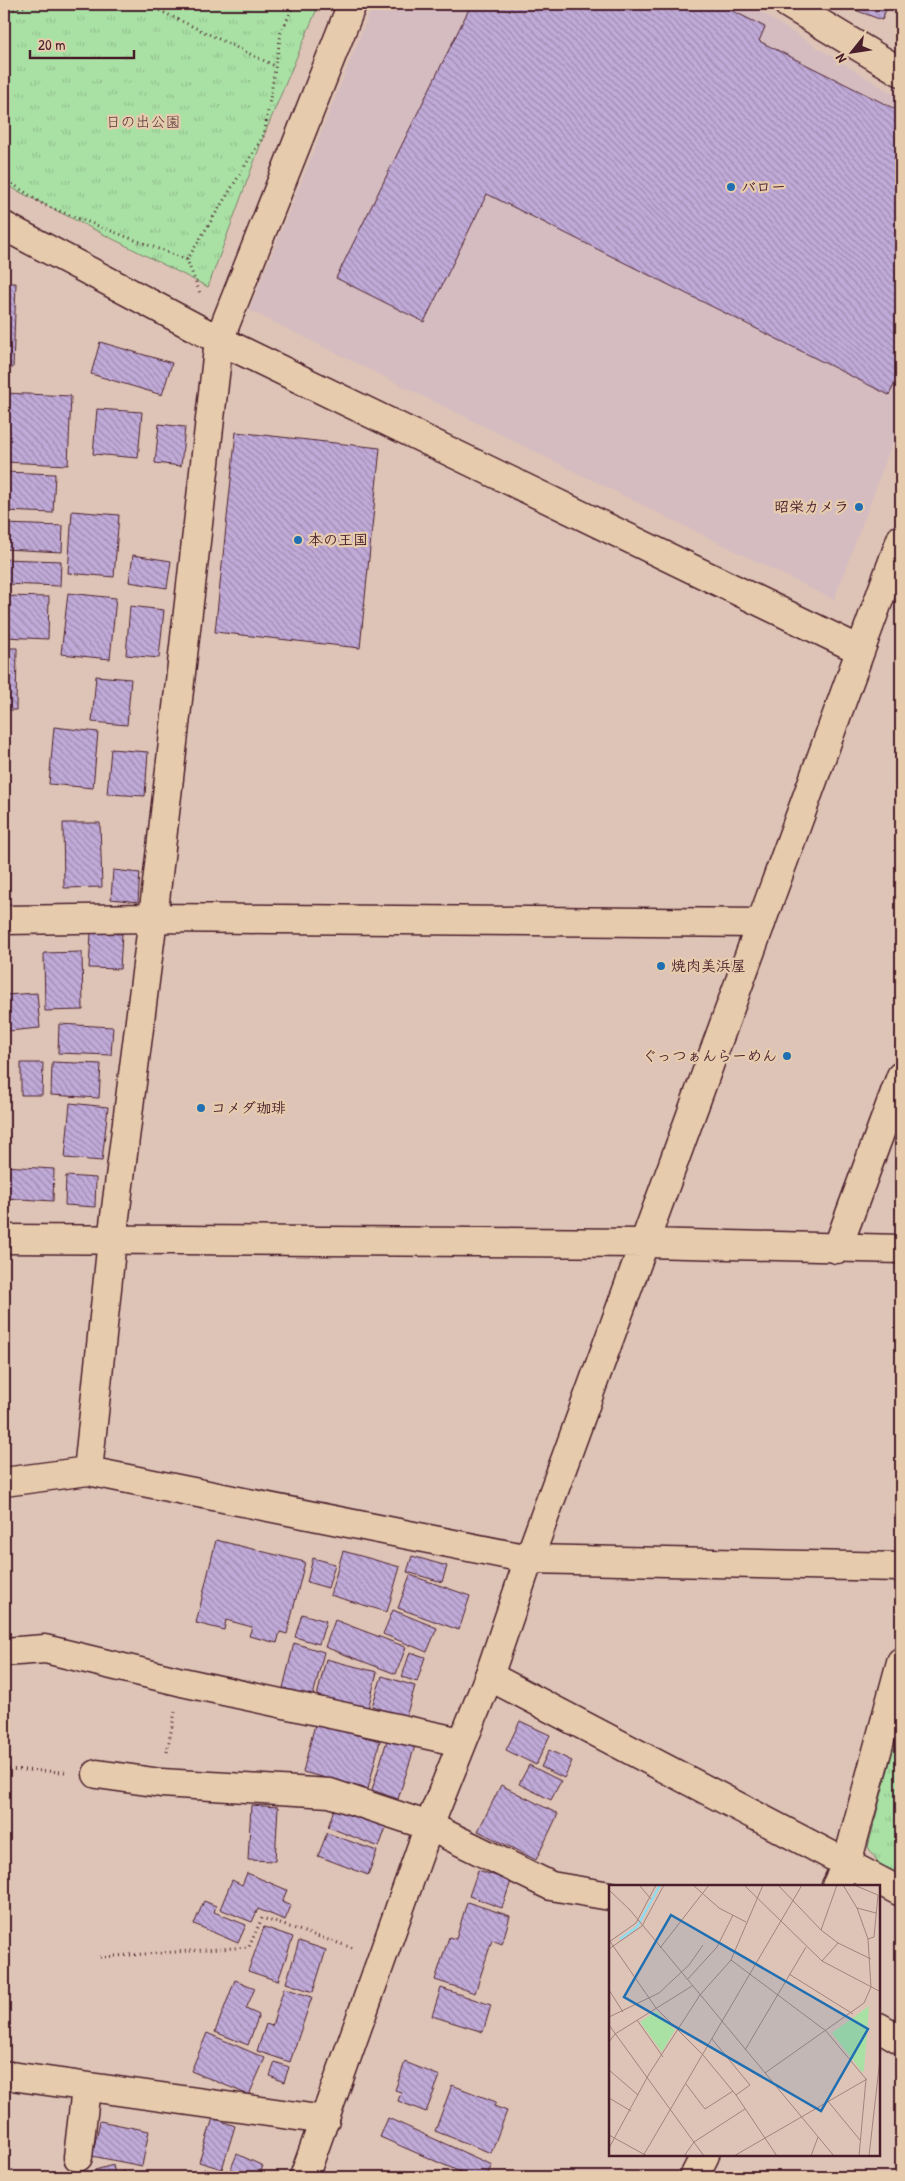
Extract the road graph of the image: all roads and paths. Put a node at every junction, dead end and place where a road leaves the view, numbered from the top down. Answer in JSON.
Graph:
{"nodes":[{"id":1,"x":32,"y":4,"type":"edge"},
{"id":2,"x":146,"y":4,"type":"edge"},
{"id":3,"x":294,"y":4,"type":"edge"},
{"id":4,"x":352,"y":4,"type":"edge"},
{"id":5,"x":788,"y":4,"type":"edge"},
{"id":6,"x":4,"y":13,"type":"edge"},
{"id":7,"x":275,"y":66,"type":"junction"},
{"id":8,"x":901,"y":72,"type":"edge"},
{"id":9,"x":4,"y":178,"type":"edge"},
{"id":10,"x":4,"y":226,"type":"edge"},
{"id":11,"x":187,"y":260,"type":"junction"},
{"id":12,"x":201,"y":296,"type":"dead end"},
{"id":13,"x":219,"y":340,"type":"junction"},
{"id":14,"x":901,"y":538,"type":"edge"},
{"id":15,"x":860,"y":650,"type":"junction"},
{"id":16,"x":154,"y":918,"type":"junction"},
{"id":17,"x":4,"y":920,"type":"edge"},
{"id":18,"x":761,"y":923,"type":"junction"},
{"id":19,"x":901,"y":1076,"type":"edge"},
{"id":20,"x":4,"y":1239,"type":"edge"},
{"id":21,"x":112,"y":1240,"type":"junction"},
{"id":22,"x":645,"y":1243,"type":"junction"},
{"id":23,"x":837,"y":1249,"type":"junction"},
{"id":24,"x":901,"y":1249,"type":"edge"},
{"id":25,"x":88,"y":1470,"type":"junction"},
{"id":26,"x":4,"y":1482,"type":"edge"},
{"id":27,"x":529,"y":1559,"type":"junction"},
{"id":28,"x":901,"y":1567,"type":"edge"},
{"id":29,"x":4,"y":1652,"type":"edge"},
{"id":30,"x":901,"y":1662,"type":"edge"},
{"id":31,"x":489,"y":1676,"type":"junction"},
{"id":32,"x":182,"y":1682,"type":"junction"},
{"id":33,"x":461,"y":1742,"type":"junction"},
{"id":34,"x":4,"y":1769,"type":"edge"},
{"id":35,"x":97,"y":1774,"type":"joint"},
{"id":36,"x":161,"y":1783,"type":"junction"},
{"id":37,"x":429,"y":1826,"type":"junction"},
{"id":38,"x":841,"y":1875,"type":"edge"},
{"id":39,"x":876,"y":1885,"type":"edge"},
{"id":40,"x":880,"y":1886,"type":"edge"},
{"id":41,"x":901,"y":1892,"type":"edge"},
{"id":42,"x":609,"y":1896,"type":"edge"},
{"id":43,"x":356,"y":1949,"type":"dead end"},
{"id":44,"x":100,"y":1957,"type":"dead end"},
{"id":45,"x":880,"y":2027,"type":"edge"},
{"id":46,"x":901,"y":2040,"type":"edge"},
{"id":47,"x":4,"y":2075,"type":"edge"},
{"id":48,"x":86,"y":2088,"type":"junction"},
{"id":49,"x":325,"y":2120,"type":"junction"},
{"id":50,"x":704,"y":2156,"type":"edge"},
{"id":51,"x":78,"y":2157,"type":"dead end"},
{"id":52,"x":304,"y":2177,"type":"edge"},
{"id":53,"x":694,"y":2177,"type":"edge"}],
"edges":[{"from":1,"to":6,"type":"path"},
{"from":2,"to":7,"type":"path"},
{"from":3,"to":7,"type":"path"},
{"from":4,"to":13,"type":"street"},
{"from":5,"to":8,"type":"street"},
{"from":7,"to":11,"type":"path"},
{"from":9,"to":11,"type":"path"},
{"from":10,"to":13,"type":"street"},
{"from":11,"to":12,"type":"path"},
{"from":13,"to":15,"type":"street"},
{"from":13,"to":16,"type":"street"},
{"from":14,"to":15,"type":"street"},
{"from":15,"to":18,"type":"street"},
{"from":16,"to":17,"type":"street"},
{"from":16,"to":18,"type":"street"},
{"from":16,"to":21,"type":"street"},
{"from":18,"to":22,"type":"street"},
{"from":19,"to":23,"type":"street"},
{"from":20,"to":21,"type":"street"},
{"from":21,"to":22,"type":"street"},
{"from":21,"to":25,"type":"street"},
{"from":22,"to":23,"type":"street"},
{"from":22,"to":27,"type":"street"},
{"from":23,"to":24,"type":"street"},
{"from":25,"to":26,"type":"street"},
{"from":25,"to":27,"type":"street"},
{"from":27,"to":28,"type":"street"},
{"from":27,"to":31,"type":"street"},
{"from":29,"to":32,"type":"street"},
{"from":30,"to":38,"type":"street"},
{"from":31,"to":33,"type":"street"},
{"from":31,"to":38,"type":"street"},
{"from":32,"to":33,"type":"street"},
{"from":32,"to":36,"type":"path"},
{"from":33,"to":37,"type":"street"},
{"from":34,"to":35,"type":"path"},
{"from":35,"to":36,"type":"street"},
{"from":36,"to":37,"type":"street"},
{"from":37,"to":42,"type":"street"},
{"from":37,"to":49,"type":"street"},
{"from":38,"to":39,"type":"street"},
{"from":40,"to":41,"type":"street"},
{"from":43,"to":44,"type":"path"},
{"from":45,"to":46,"type":"street"},
{"from":47,"to":48,"type":"street"},
{"from":48,"to":49,"type":"street"},
{"from":48,"to":51,"type":"street"},
{"from":49,"to":52,"type":"street"},
{"from":50,"to":53,"type":"street"}]}
